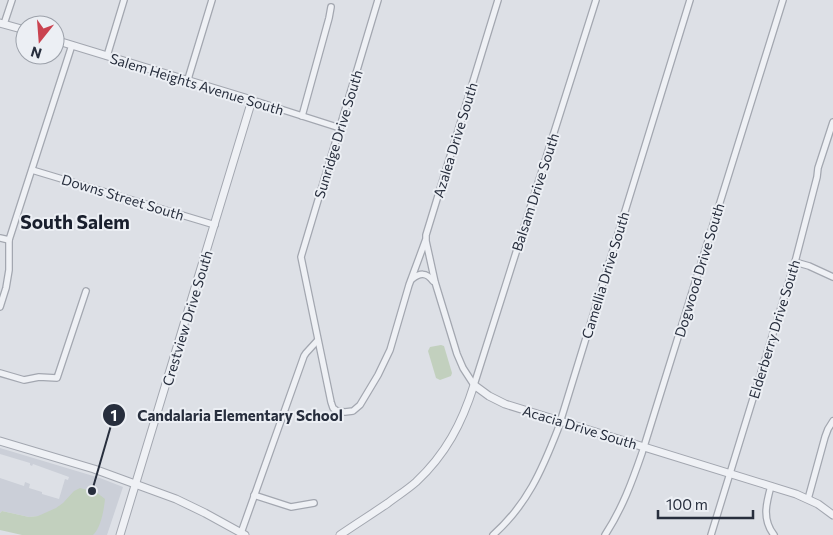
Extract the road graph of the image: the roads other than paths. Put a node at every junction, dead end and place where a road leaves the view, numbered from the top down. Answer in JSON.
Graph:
{"nodes":[{"id":1,"x":12,"y":0,"type":"edge"},
{"id":2,"x":124,"y":0,"type":"edge"},
{"id":3,"x":212,"y":0,"type":"edge"},
{"id":4,"x":378,"y":0,"type":"edge"},
{"id":5,"x":498,"y":0,"type":"edge"},
{"id":6,"x":596,"y":0,"type":"edge"},
{"id":7,"x":690,"y":0,"type":"edge"},
{"id":8,"x":783,"y":0,"type":"edge"},
{"id":9,"x":331,"y":6,"type":"dead end"},
{"id":10,"x":2,"y":23,"type":"edge"},
{"id":11,"x":15,"y":27,"type":"edge"},
{"id":12,"x":65,"y":43,"type":"edge"},
{"id":13,"x":72,"y":45,"type":"junction"},
{"id":14,"x":107,"y":56,"type":"junction"},
{"id":15,"x":188,"y":80,"type":"junction"},
{"id":16,"x":252,"y":100,"type":"junction"},
{"id":17,"x":302,"y":116,"type":"junction"},
{"id":18,"x":833,"y":122,"type":"edge"},
{"id":19,"x":340,"y":128,"type":"junction"},
{"id":20,"x":32,"y":170,"type":"junction"},
{"id":21,"x":215,"y":225,"type":"junction"},
{"id":22,"x":0,"y":238,"type":"edge"},
{"id":23,"x":426,"y":239,"type":"junction"},
{"id":24,"x":9,"y":240,"type":"junction"},
{"id":25,"x":795,"y":262,"type":"junction"},
{"id":26,"x":833,"y":277,"type":"edge"},
{"id":27,"x":412,"y":279,"type":"junction"},
{"id":28,"x":434,"y":282,"type":"junction"},
{"id":29,"x":86,"y":292,"type":"dead end"},
{"id":30,"x":0,"y":307,"type":"edge"},
{"id":31,"x":317,"y":341,"type":"junction"},
{"id":32,"x":0,"y":373,"type":"edge"},
{"id":33,"x":474,"y":385,"type":"junction"},
{"id":34,"x":338,"y":411,"type":"joint"},
{"id":35,"x":833,"y":421,"type":"edge"},
{"id":36,"x":560,"y":422,"type":"junction"},
{"id":37,"x":0,"y":441,"type":"edge"},
{"id":38,"x":644,"y":447,"type":"junction"},
{"id":39,"x":730,"y":473,"type":"junction"},
{"id":40,"x":136,"y":485,"type":"junction"},
{"id":41,"x":772,"y":486,"type":"junction"},
{"id":42,"x":254,"y":496,"type":"junction"},
{"id":43,"x":808,"y":499,"type":"junction"},
{"id":44,"x":314,"y":503,"type":"dead end"},
{"id":45,"x":833,"y":515,"type":"edge"},
{"id":46,"x":243,"y":534,"type":"edge"},
{"id":47,"x":120,"y":535,"type":"edge"},
{"id":48,"x":340,"y":535,"type":"edge"},
{"id":49,"x":493,"y":535,"type":"edge"},
{"id":50,"x":605,"y":535,"type":"edge"},
{"id":51,"x":711,"y":535,"type":"edge"},
{"id":52,"x":774,"y":535,"type":"edge"}],
"edges":[{"from":1,"to":10,"type":"street"},
{"from":2,"to":14,"type":"street"},
{"from":3,"to":15,"type":"street"},
{"from":4,"to":19,"type":"street","name":"Sunridge Drive South"},
{"from":5,"to":23,"type":"street","name":"Azalea Drive South"},
{"from":6,"to":33,"type":"street","name":"Balsam Drive South"},
{"from":7,"to":36,"type":"street","name":"Camellia Drive South"},
{"from":8,"to":38,"type":"street","name":"Dogwood Drive South"},
{"from":9,"to":17,"type":"street"},
{"from":10,"to":11,"type":"street"},
{"from":12,"to":13,"type":"street","name":"Salem Heights Avenue South"},
{"from":13,"to":14,"type":"street","name":"Salem Heights Avenue South"},
{"from":13,"to":20,"type":"street"},
{"from":14,"to":15,"type":"street","name":"Salem Heights Avenue South"},
{"from":15,"to":16,"type":"street","name":"Salem Heights Avenue South"},
{"from":16,"to":17,"type":"street","name":"Salem Heights Avenue South"},
{"from":16,"to":21,"type":"street","name":"Crestview Drive South"},
{"from":17,"to":19,"type":"street","name":"Salem Heights Avenue South"},
{"from":18,"to":25,"type":"street","name":"Elderberry Drive South"},
{"from":19,"to":31,"type":"street","name":"Sunridge Drive South"},
{"from":20,"to":21,"type":"street","name":"Downs Street South"},
{"from":20,"to":24,"type":"street"},
{"from":21,"to":40,"type":"street","name":"Crestview Drive South"},
{"from":22,"to":24,"type":"street"},
{"from":23,"to":27,"type":"street","name":"Azalea Drive South"},
{"from":23,"to":28,"type":"street","name":"Acacia Drive South"},
{"from":24,"to":30,"type":"street"},
{"from":25,"to":26,"type":"street"},
{"from":25,"to":39,"type":"street","name":"Elderberry Drive South"},
{"from":27,"to":28,"type":"street"},
{"from":27,"to":34,"type":"street","name":"Azalea Drive South"},
{"from":28,"to":33,"type":"street","name":"Acacia Drive South"},
{"from":29,"to":32,"type":"street"},
{"from":31,"to":34,"type":"street","name":"Sunridge Drive South"},
{"from":31,"to":42,"type":"street"},
{"from":33,"to":36,"type":"street","name":"Acacia Drive South"},
{"from":33,"to":48,"type":"street"},
{"from":35,"to":43,"type":"street"},
{"from":36,"to":38,"type":"street","name":"Acacia Drive South"},
{"from":36,"to":49,"type":"street","name":"Camellia Drive South"},
{"from":37,"to":40,"type":"street"},
{"from":38,"to":39,"type":"street","name":"Acacia Drive South"},
{"from":38,"to":50,"type":"street","name":"Dogwood Drive South"},
{"from":39,"to":41,"type":"street","name":"Acacia Drive South"},
{"from":39,"to":51,"type":"street","name":"Elderberry Drive South"},
{"from":40,"to":46,"type":"street"},
{"from":40,"to":47,"type":"street","name":"Crestview Drive South"},
{"from":41,"to":43,"type":"street","name":"Acacia Drive South"},
{"from":41,"to":52,"type":"street"},
{"from":42,"to":44,"type":"street"},
{"from":42,"to":46,"type":"street"},
{"from":43,"to":45,"type":"street","name":"Acacia Drive South"}]}
